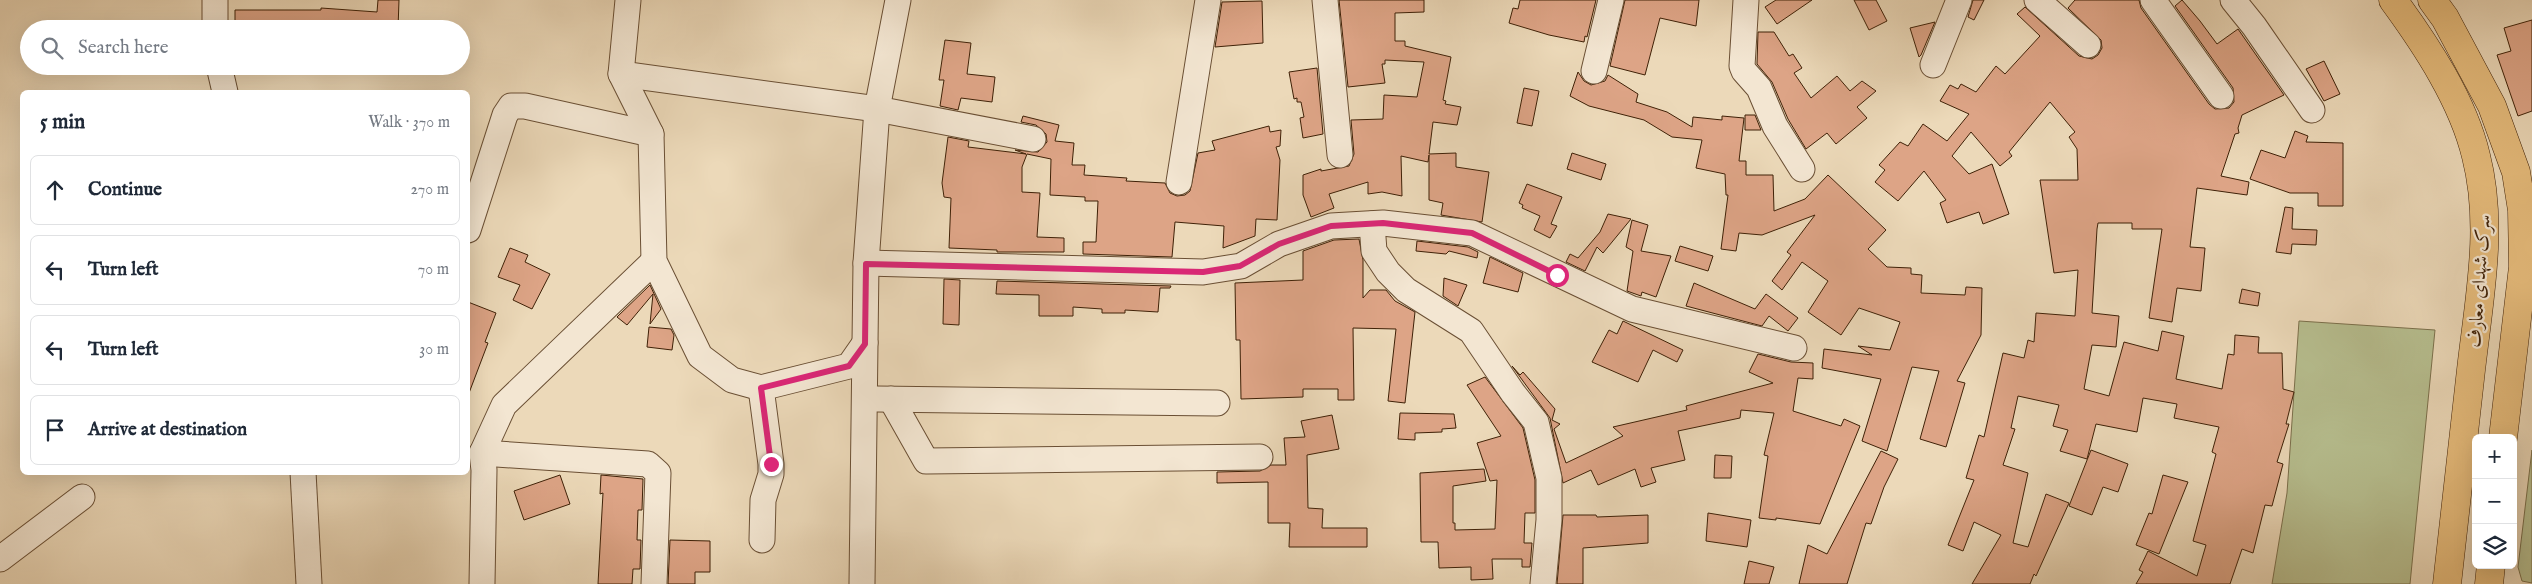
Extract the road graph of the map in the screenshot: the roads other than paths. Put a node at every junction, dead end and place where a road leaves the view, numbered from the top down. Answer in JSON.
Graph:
{"nodes":[{"id":1,"x":215,"y":0,"type":"edge"},
{"id":2,"x":628,"y":0,"type":"edge"},
{"id":3,"x":898,"y":0,"type":"edge"},
{"id":4,"x":1208,"y":0,"type":"edge"},
{"id":5,"x":1325,"y":0,"type":"edge"},
{"id":6,"x":1611,"y":0,"type":"edge"},
{"id":7,"x":1746,"y":0,"type":"edge"},
{"id":8,"x":1959,"y":0,"type":"edge"},
{"id":9,"x":2037,"y":0,"type":"edge"},
{"id":10,"x":2153,"y":0,"type":"edge"},
{"id":11,"x":2233,"y":0,"type":"edge"},
{"id":12,"x":2393,"y":0,"type":"edge"},
{"id":13,"x":2432,"y":0,"type":"edge"},
{"id":14,"x":215,"y":20,"type":"edge"},
{"id":15,"x":2088,"y":45,"type":"dead end"},
{"id":16,"x":1933,"y":66,"type":"dead end"},
{"id":17,"x":1594,"y":71,"type":"dead end"},
{"id":18,"x":621,"y":74,"type":"junction"},
{"id":19,"x":221,"y":75,"type":"edge"},
{"id":20,"x":225,"y":90,"type":"edge"},
{"id":21,"x":2221,"y":96,"type":"dead end"},
{"id":22,"x":877,"y":109,"type":"junction"},
{"id":23,"x":2312,"y":110,"type":"dead end"},
{"id":24,"x":651,"y":134,"type":"junction"},
{"id":25,"x":1033,"y":139,"type":"dead end"},
{"id":26,"x":1340,"y":155,"type":"dead end"},
{"id":27,"x":1802,"y":169,"type":"dead end"},
{"id":28,"x":1179,"y":182,"type":"dead end"},
{"id":29,"x":2527,"y":209,"type":"edge"},
{"id":30,"x":470,"y":224,"type":"edge"},
{"id":31,"x":1372,"y":224,"type":"junction"},
{"id":32,"x":654,"y":261,"type":"junction"},
{"id":33,"x":866,"y":264,"type":"junction"},
{"id":34,"x":865,"y":344,"type":"junction"},
{"id":35,"x":1794,"y":348,"type":"dead end"},
{"id":36,"x":761,"y":388,"type":"junction"},
{"id":37,"x":865,"y":399,"type":"junction"},
{"id":38,"x":891,"y":399,"type":"junction"},
{"id":39,"x":1217,"y":404,"type":"dead end"},
{"id":40,"x":2503,"y":434,"type":"edge"},
{"id":41,"x":1260,"y":457,"type":"dead end"},
{"id":42,"x":478,"y":464,"type":"edge"},
{"id":43,"x":303,"y":475,"type":"edge"},
{"id":44,"x":82,"y":497,"type":"dead end"},
{"id":45,"x":762,"y":540,"type":"dead end"},
{"id":46,"x":0,"y":559,"type":"edge"},
{"id":47,"x":2491,"y":569,"type":"edge"},
{"id":48,"x":309,"y":584,"type":"edge"},
{"id":49,"x":482,"y":584,"type":"edge"},
{"id":50,"x":654,"y":584,"type":"edge"},
{"id":51,"x":862,"y":584,"type":"edge"},
{"id":52,"x":1543,"y":584,"type":"edge"},
{"id":53,"x":2447,"y":584,"type":"edge"},
{"id":54,"x":2489,"y":584,"type":"edge"}],
"edges":[{"from":1,"to":14,"type":"street"},
{"from":2,"to":18,"type":"street"},
{"from":3,"to":22,"type":"street"},
{"from":4,"to":28,"type":"street"},
{"from":5,"to":26,"type":"street"},
{"from":6,"to":17,"type":"street"},
{"from":7,"to":27,"type":"street"},
{"from":8,"to":16,"type":"street"},
{"from":9,"to":15,"type":"street"},
{"from":10,"to":21,"type":"street"},
{"from":11,"to":23,"type":"street"},
{"from":12,"to":53,"type":"main road","name":"سرک شهدای معارف"},
{"from":13,"to":29,"type":"main road","name":"سرک شهدای معارف"},
{"from":18,"to":22,"type":"street"},
{"from":18,"to":24,"type":"street"},
{"from":19,"to":20,"type":"street"},
{"from":22,"to":25,"type":"street"},
{"from":22,"to":33,"type":"street"},
{"from":24,"to":30,"type":"street"},
{"from":24,"to":32,"type":"street"},
{"from":29,"to":40,"type":"main road","name":"سرک شهدای معارف"},
{"from":31,"to":33,"type":"street"},
{"from":31,"to":35,"type":"street"},
{"from":31,"to":52,"type":"street"},
{"from":32,"to":36,"type":"street"},
{"from":32,"to":42,"type":"street"},
{"from":33,"to":34,"type":"street"},
{"from":34,"to":36,"type":"street"},
{"from":34,"to":37,"type":"street"},
{"from":36,"to":45,"type":"street"},
{"from":37,"to":38,"type":"street"},
{"from":37,"to":51,"type":"street"},
{"from":38,"to":39,"type":"street"},
{"from":38,"to":41,"type":"street"},
{"from":42,"to":49,"type":"street"},
{"from":42,"to":50,"type":"street"},
{"from":43,"to":48,"type":"street"},
{"from":44,"to":46,"type":"street"},
{"from":47,"to":54,"type":"main road"}]}
